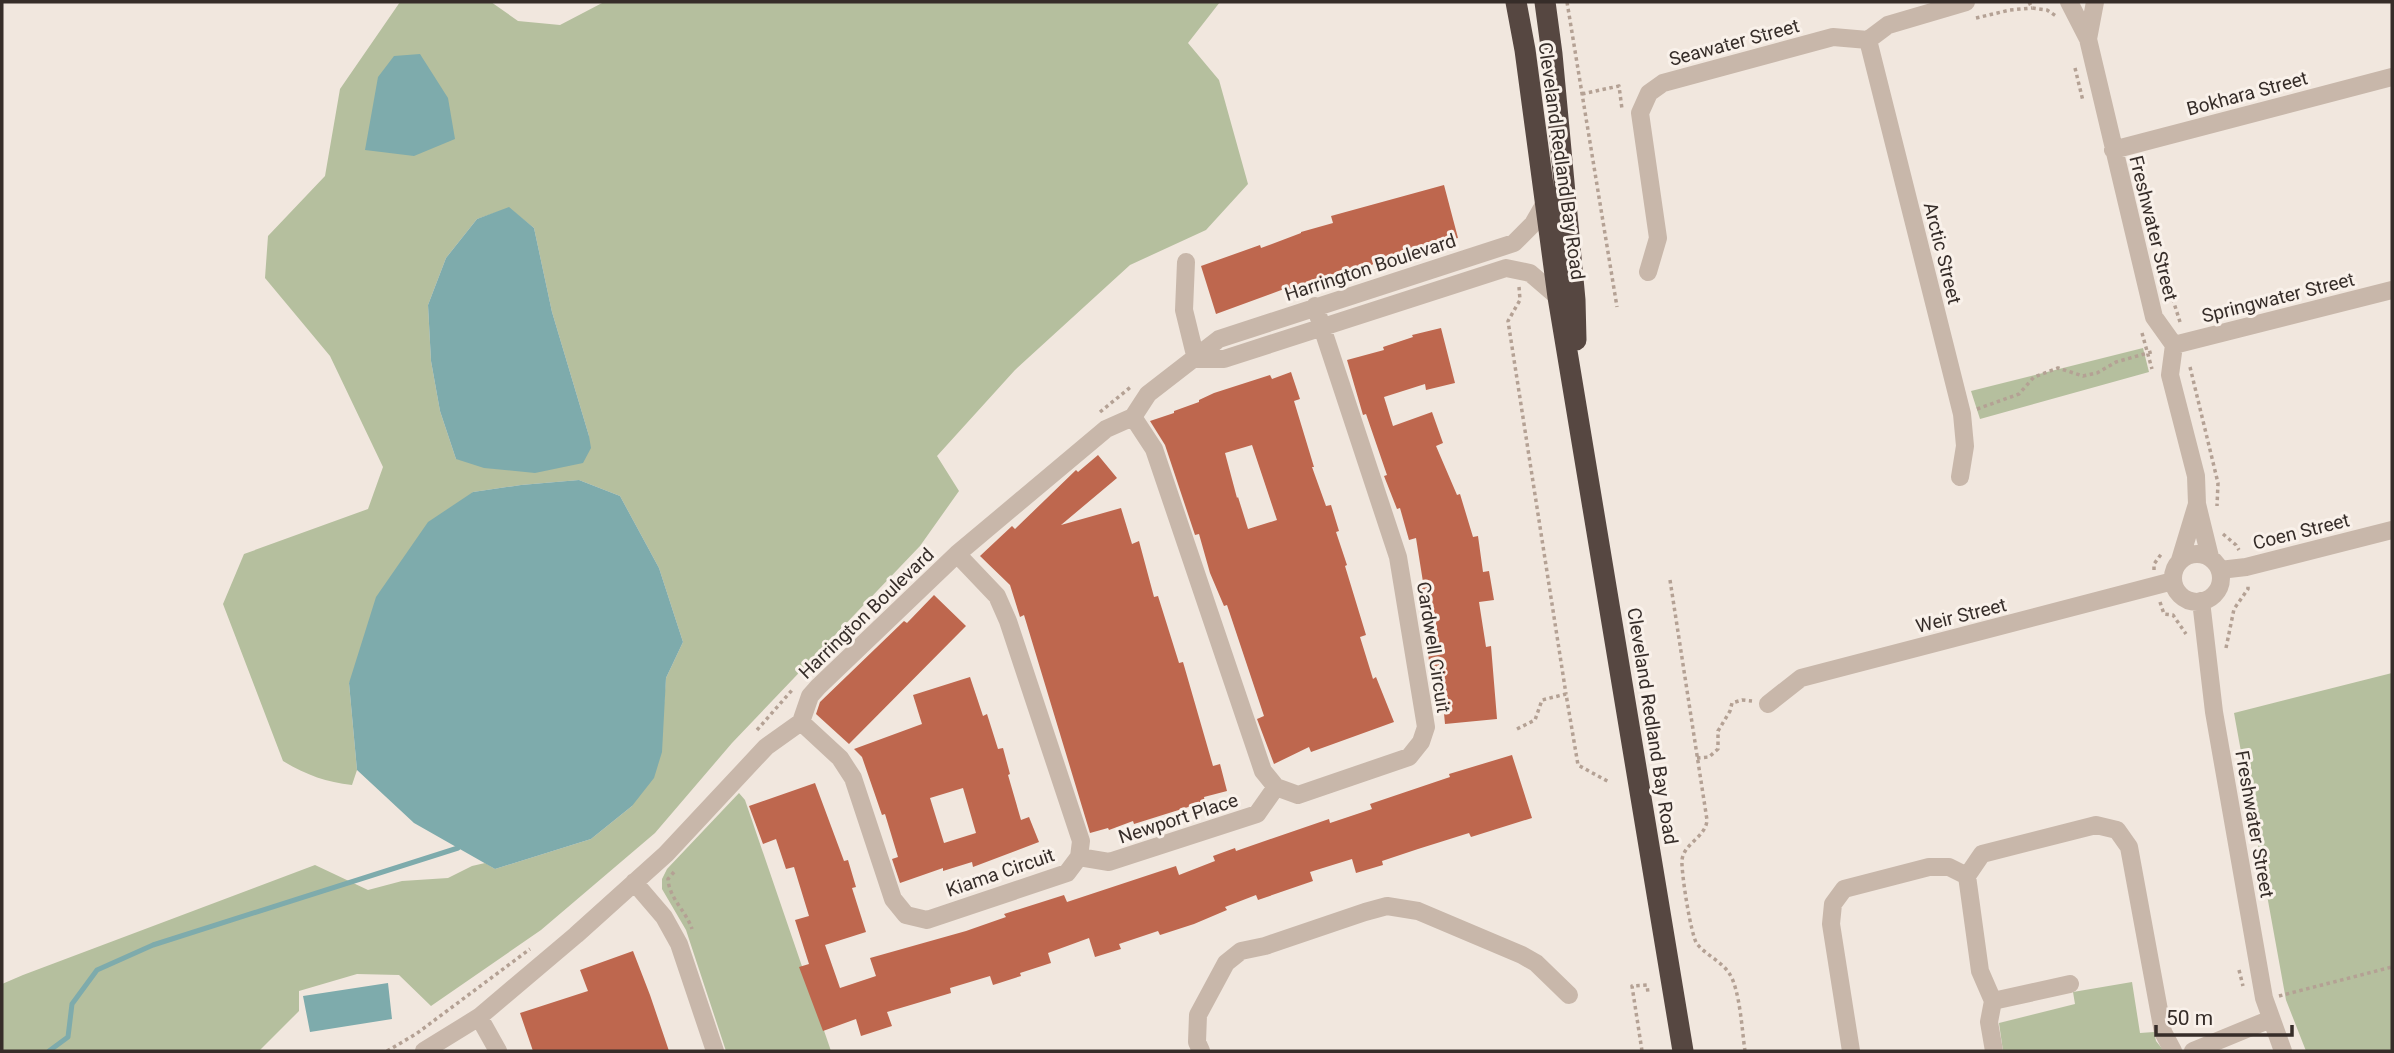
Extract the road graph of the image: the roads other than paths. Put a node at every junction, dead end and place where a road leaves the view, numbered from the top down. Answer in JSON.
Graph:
{"nodes":[{"id":1,"x":1516,"y":2,"type":"edge"},
{"id":2,"x":1545,"y":2,"type":"edge"},
{"id":3,"x":1966,"y":2,"type":"edge"},
{"id":4,"x":2070,"y":2,"type":"edge"},
{"id":5,"x":2095,"y":2,"type":"edge"},
{"id":6,"x":2088,"y":39,"type":"junction"},
{"id":7,"x":1868,"y":40,"type":"junction"},
{"id":8,"x":2392,"y":77,"type":"edge"},
{"id":9,"x":2113,"y":150,"type":"junction"},
{"id":10,"x":1545,"y":203,"type":"junction"},
{"id":11,"x":1186,"y":262,"type":"dead end"},
{"id":12,"x":1648,"y":272,"type":"dead end"},
{"id":13,"x":2392,"y":290,"type":"edge"},
{"id":14,"x":1558,"y":297,"type":"junction"},
{"id":15,"x":1315,"y":306,"type":"junction"},
{"id":16,"x":1323,"y":327,"type":"junction"},
{"id":17,"x":2174,"y":345,"type":"junction"},
{"id":18,"x":1196,"y":359,"type":"junction"},
{"id":19,"x":1578,"y":409,"type":"junction"},
{"id":20,"x":1133,"y":417,"type":"junction"},
{"id":21,"x":1959,"y":477,"type":"dead end"},
{"id":22,"x":2197,"y":504,"type":"junction"},
{"id":23,"x":2392,"y":530,"type":"edge"},
{"id":24,"x":957,"y":554,"type":"junction"},
{"id":25,"x":2180,"y":560,"type":"junction"},
{"id":26,"x":2215,"y":564,"type":"junction"},
{"id":27,"x":2173,"y":581,"type":"junction"},
{"id":28,"x":2201,"y":601,"type":"junction"},
{"id":29,"x":1768,"y":704,"type":"road end"},
{"id":30,"x":801,"y":722,"type":"junction"},
{"id":31,"x":1276,"y":787,"type":"junction"},
{"id":32,"x":1079,"y":857,"type":"junction"},
{"id":33,"x":1967,"y":876,"type":"junction"},
{"id":34,"x":634,"y":882,"type":"junction"},
{"id":35,"x":2070,"y":984,"type":"dead end"},
{"id":36,"x":1569,"y":995,"type":"dead end"},
{"id":37,"x":1993,"y":1000,"type":"junction"},
{"id":38,"x":479,"y":1017,"type":"junction"},
{"id":39,"x":2271,"y":1019,"type":"junction"},
{"id":40,"x":424,"y":1051,"type":"edge"},
{"id":41,"x":498,"y":1051,"type":"edge"},
{"id":42,"x":715,"y":1051,"type":"edge"},
{"id":43,"x":1201,"y":1051,"type":"edge"},
{"id":44,"x":1683,"y":1051,"type":"edge"},
{"id":45,"x":1852,"y":1051,"type":"edge"},
{"id":46,"x":1994,"y":1051,"type":"edge"},
{"id":47,"x":2173,"y":1051,"type":"edge"},
{"id":48,"x":2193,"y":1051,"type":"edge"},
{"id":49,"x":2283,"y":1051,"type":"edge"}],
"edges":[{"from":1,"to":10,"type":"highway","name":"Cleveland Redland Bay Road"},
{"from":2,"to":19,"type":"highway","name":"Cleveland Redland Bay Road"},
{"from":3,"to":7,"type":"street"},
{"from":4,"to":6,"type":"street","name":"Freshwater Street"},
{"from":5,"to":6,"type":"street","name":"Freshwater Street"},
{"from":6,"to":9,"type":"street","name":"Freshwater Street"},
{"from":7,"to":12,"type":"street","name":"Seawater Street"},
{"from":7,"to":21,"type":"street","name":"Arctic Street"},
{"from":8,"to":9,"type":"street","name":"Bokhara Street"},
{"from":9,"to":17,"type":"street","name":"Freshwater Street"},
{"from":10,"to":14,"type":"highway","name":"Cleveland Redland Bay Road"},
{"from":10,"to":15,"type":"street","name":"Harrington Boulevard"},
{"from":11,"to":18,"type":"street"},
{"from":13,"to":17,"type":"street","name":"Springwater Street"},
{"from":14,"to":16,"type":"street"},
{"from":14,"to":19,"type":"highway","name":"Cleveland Redland Bay Road"},
{"from":15,"to":16,"type":"street","name":"Cardwell Circuit"},
{"from":15,"to":18,"type":"street","name":"Harrington Boulevard"},
{"from":16,"to":18,"type":"street"},
{"from":16,"to":31,"type":"street","name":"Cardwell Circuit"},
{"from":17,"to":22,"type":"street"},
{"from":18,"to":20,"type":"street","name":"Harrington Boulevard"},
{"from":19,"to":44,"type":"highway","name":"Cleveland Redland Bay Road"},
{"from":20,"to":24,"type":"street","name":"Harrington Boulevard"},
{"from":20,"to":31,"type":"street"},
{"from":22,"to":25,"type":"street"},
{"from":22,"to":26,"type":"street"},
{"from":23,"to":26,"type":"street","name":"Coen Street"},
{"from":24,"to":30,"type":"street","name":"Harrington Boulevard"},
{"from":24,"to":32,"type":"street","name":"Kiama Circuit"},
{"from":25,"to":26,"type":"street"},
{"from":25,"to":27,"type":"street"},
{"from":26,"to":28,"type":"street"},
{"from":27,"to":28,"type":"street"},
{"from":27,"to":29,"type":"street","name":"Weir Street"},
{"from":28,"to":39,"type":"street","name":"Freshwater Street"},
{"from":30,"to":32,"type":"street","name":"Kiama Circuit"},
{"from":30,"to":34,"type":"street"},
{"from":31,"to":32,"type":"street","name":"Newport Place"},
{"from":33,"to":37,"type":"street"},
{"from":33,"to":45,"type":"street"},
{"from":33,"to":47,"type":"street"},
{"from":34,"to":38,"type":"street"},
{"from":34,"to":42,"type":"street"},
{"from":35,"to":37,"type":"street"},
{"from":36,"to":43,"type":"street"},
{"from":37,"to":46,"type":"street"},
{"from":38,"to":40,"type":"street"},
{"from":38,"to":41,"type":"street"},
{"from":39,"to":48,"type":"street"},
{"from":39,"to":49,"type":"street","name":"Freshwater Street"}]}
